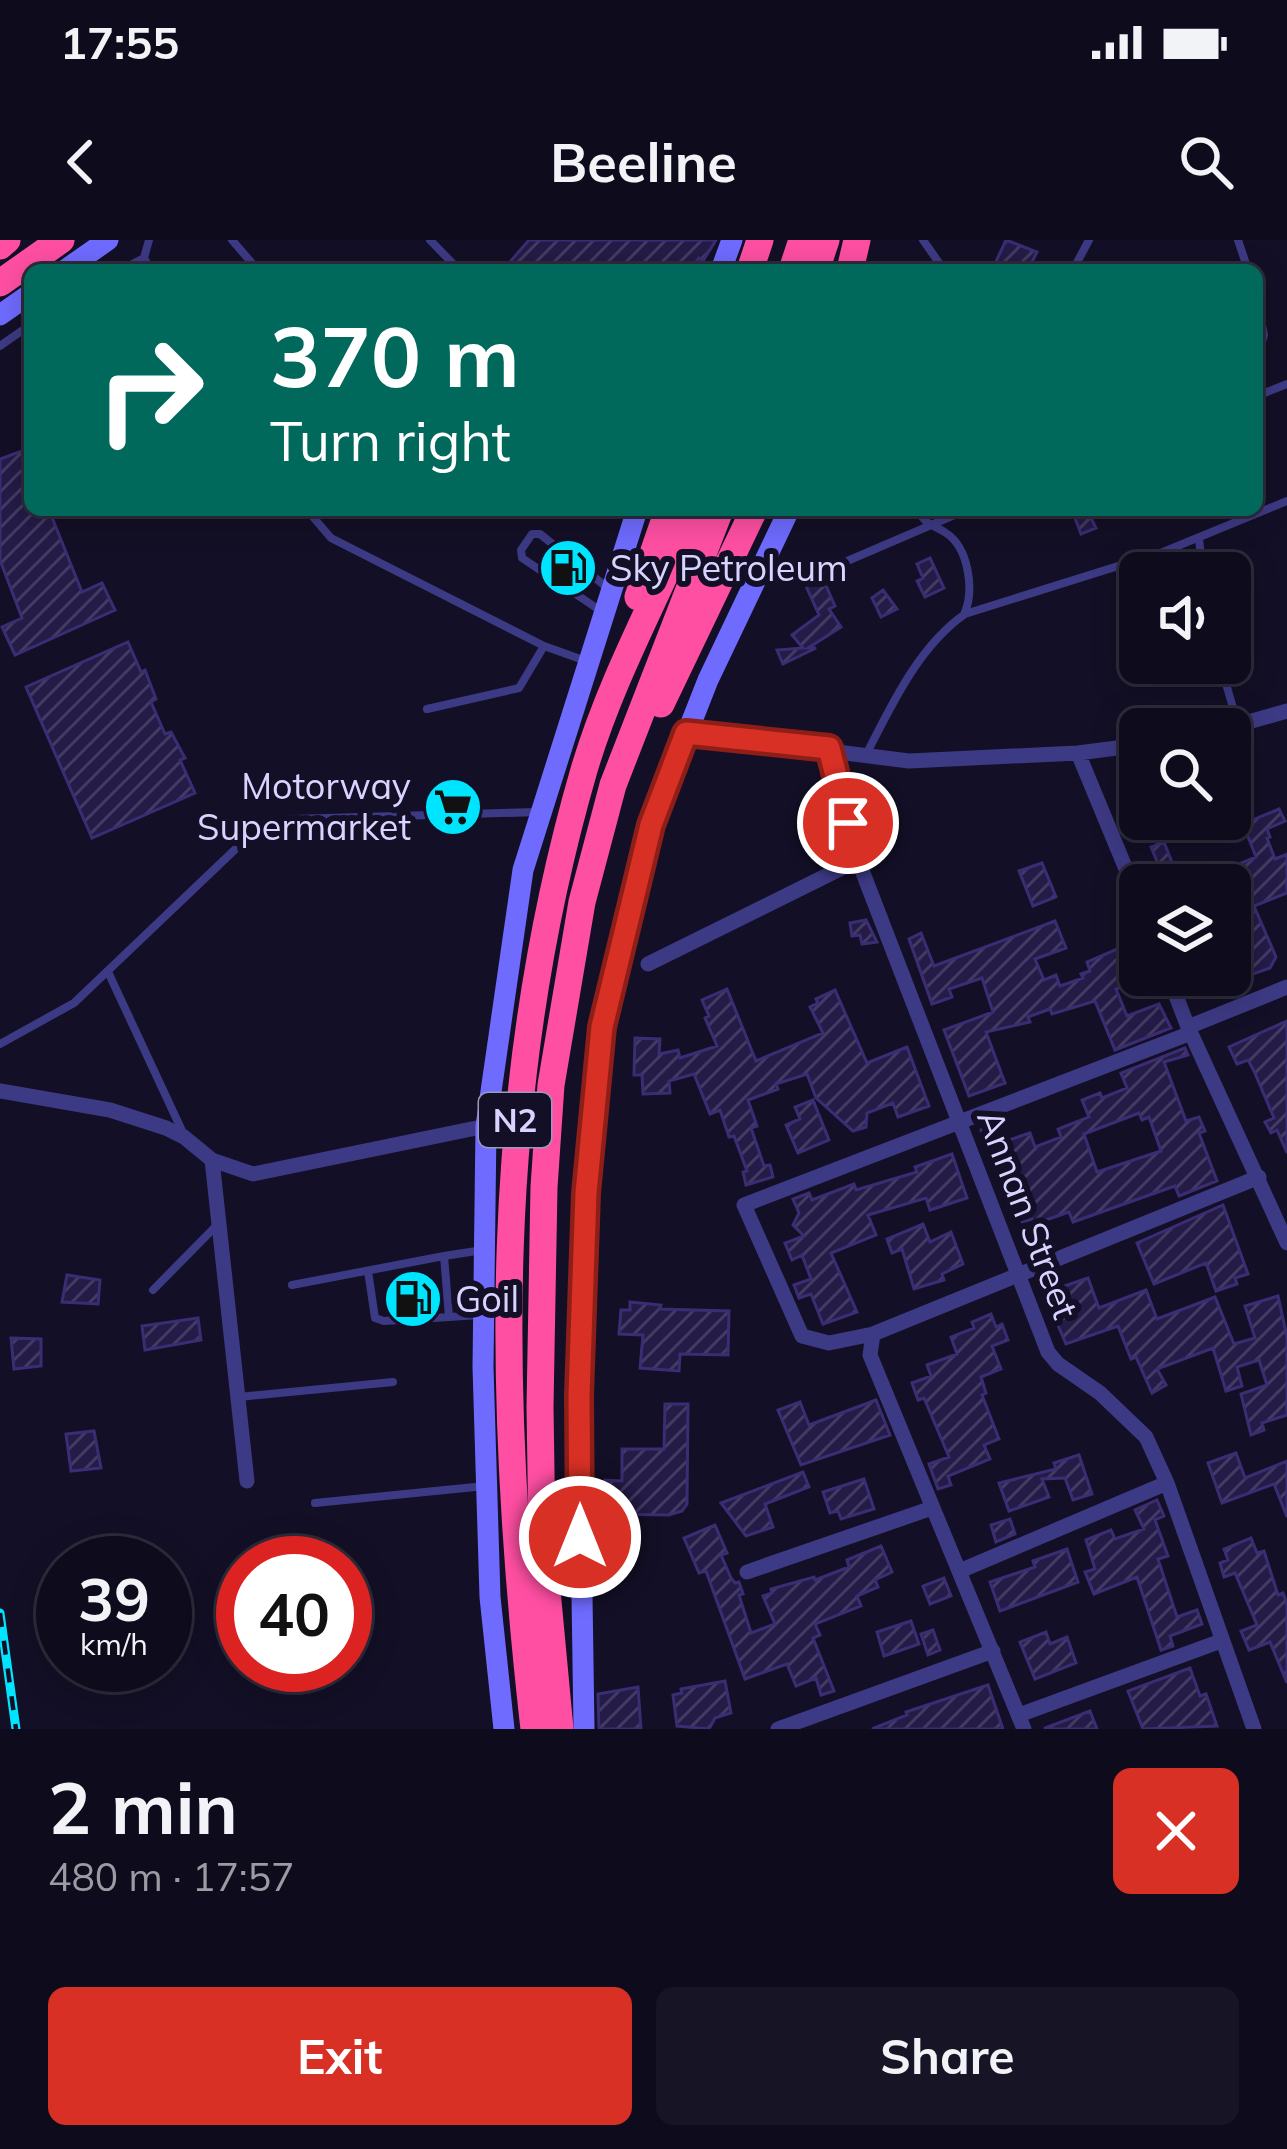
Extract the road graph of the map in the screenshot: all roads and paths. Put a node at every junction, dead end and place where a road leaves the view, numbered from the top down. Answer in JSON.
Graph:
{"nodes":[{"id":1,"x":61,"y":240,"type":"edge"},
{"id":2,"x":108,"y":240,"type":"edge"},
{"id":3,"x":149,"y":240,"type":"edge"},
{"id":4,"x":232,"y":240,"type":"edge"},
{"id":5,"x":430,"y":240,"type":"edge"},
{"id":6,"x":144,"y":258,"type":"junction"},
{"id":7,"x":27,"y":264,"type":"edge"},
{"id":8,"x":73,"y":264,"type":"edge"},
{"id":9,"x":132,"y":264,"type":"edge"},
{"id":10,"x":148,"y":264,"type":"edge"},
{"id":11,"x":252,"y":264,"type":"edge"},
{"id":12,"x":454,"y":264,"type":"edge"},
{"id":13,"x":312,"y":516,"type":"edge"},
{"id":14,"x":635,"y":516,"type":"edge"},
{"id":15,"x":666,"y":516,"type":"edge"},
{"id":16,"x":694,"y":516,"type":"edge"},
{"id":17,"x":715,"y":516,"type":"edge"},
{"id":18,"x":751,"y":516,"type":"edge"},
{"id":19,"x":786,"y":516,"type":"edge"},
{"id":20,"x":921,"y":516,"type":"edge"},
{"id":21,"x":950,"y":516,"type":"edge"},
{"id":22,"x":1252,"y":516,"type":"edge"},
{"id":23,"x":926,"y":525,"type":"junction"},
{"id":24,"x":1199,"y":539,"type":"junction"},
{"id":25,"x":692,"y":545,"type":"junction"},
{"id":26,"x":1201,"y":552,"type":"edge"},
{"id":27,"x":831,"y":568,"type":"dead end"},
{"id":28,"x":606,"y":600,"type":"junction"},
{"id":29,"x":964,"y":614,"type":"junction"},
{"id":30,"x":544,"y":646,"type":"junction"},
{"id":31,"x":587,"y":662,"type":"junction"},
{"id":32,"x":614,"y":685,"type":"junction"},
{"id":33,"x":427,"y":709,"type":"dead end"},
{"id":34,"x":1280,"y":714,"type":"edge"},
{"id":35,"x":1251,"y":722,"type":"edge"},
{"id":36,"x":1287,"y":730,"type":"edge"},
{"id":37,"x":686,"y":733,"type":"junction"},
{"id":38,"x":829,"y":748,"type":"junction"},
{"id":39,"x":1119,"y":748,"type":"edge"},
{"id":40,"x":1078,"y":753,"type":"junction"},
{"id":41,"x":866,"y":754,"type":"junction"},
{"id":42,"x":540,"y":812,"type":"junction"},
{"id":43,"x":858,"y":860,"type":"junction"},
{"id":44,"x":1124,"y":864,"type":"edge"},
{"id":45,"x":582,"y":902,"type":"junction"},
{"id":46,"x":648,"y":964,"type":"dead end"},
{"id":47,"x":109,"y":974,"type":"junction"},
{"id":48,"x":1287,"y":987,"type":"edge"},
{"id":49,"x":1176,"y":996,"type":"edge"},
{"id":50,"x":1189,"y":1030,"type":"junction"},
{"id":51,"x":0,"y":1044,"type":"edge"},
{"id":52,"x":0,"y":1091,"type":"edge"},
{"id":53,"x":962,"y":1122,"type":"junction"},
{"id":54,"x":486,"y":1126,"type":"junction"},
{"id":55,"x":184,"y":1137,"type":"junction"},
{"id":56,"x":212,"y":1160,"type":"junction"},
{"id":57,"x":1258,"y":1177,"type":"junction"},
{"id":58,"x":1279,"y":1199,"type":"edge"},
{"id":59,"x":219,"y":1223,"type":"junction"},
{"id":60,"x":1287,"y":1243,"type":"edge"},
{"id":61,"x":484,"y":1250,"type":"junction"},
{"id":62,"x":444,"y":1256,"type":"junction"},
{"id":63,"x":368,"y":1271,"type":"junction"},
{"id":64,"x":1016,"y":1275,"type":"junction"},
{"id":65,"x":292,"y":1285,"type":"dead end"},
{"id":66,"x":154,"y":1291,"type":"dead end"},
{"id":67,"x":483,"y":1315,"type":"junction"},
{"id":68,"x":449,"y":1317,"type":"junction"},
{"id":69,"x":873,"y":1334,"type":"junction"},
{"id":70,"x":393,"y":1382,"type":"dead end"},
{"id":71,"x":238,"y":1396,"type":"junction"},
{"id":72,"x":248,"y":1481,"type":"dead end"},
{"id":73,"x":1167,"y":1483,"type":"junction"},
{"id":74,"x":487,"y":1486,"type":"junction"},
{"id":75,"x":315,"y":1503,"type":"dead end"},
{"id":76,"x":932,"y":1508,"type":"junction"},
{"id":77,"x":962,"y":1570,"type":"junction"},
{"id":78,"x":747,"y":1572,"type":"dead end"},
{"id":79,"x":1221,"y":1641,"type":"junction"},
{"id":80,"x":993,"y":1652,"type":"junction"},
{"id":81,"x":1021,"y":1722,"type":"edge"},
{"id":82,"x":504,"y":1729,"type":"edge"},
{"id":83,"x":534,"y":1729,"type":"edge"},
{"id":84,"x":560,"y":1729,"type":"edge"},
{"id":85,"x":584,"y":1729,"type":"edge"},
{"id":86,"x":778,"y":1729,"type":"edge"},
{"id":87,"x":1254,"y":1729,"type":"edge"}],
"edges":[{"from":1,"to":7,"type":"highway"},
{"from":2,"to":8,"type":"street"},
{"from":3,"to":6,"type":"lane"},
{"from":4,"to":11,"type":"lane"},
{"from":5,"to":12,"type":"lane"},
{"from":6,"to":9,"type":"lane"},
{"from":6,"to":10,"type":"lane"},
{"from":13,"to":30,"type":"lane"},
{"from":14,"to":28,"type":"street"},
{"from":15,"to":32,"type":"highway"},
{"from":16,"to":25,"type":"highway","number":"N2"},
{"from":17,"to":25,"type":"highway","number":"N2"},
{"from":18,"to":45,"type":"highway"},
{"from":19,"to":37,"type":"street"},
{"from":20,"to":23,"type":"lane"},
{"from":21,"to":23,"type":"lane"},
{"from":22,"to":24,"type":"lane"},
{"from":23,"to":27,"type":"lane"},
{"from":23,"to":29,"type":"lane"},
{"from":24,"to":26,"type":"lane"},
{"from":24,"to":29,"type":"lane"},
{"from":25,"to":32,"type":"highway","number":"N2"},
{"from":25,"to":45,"type":"highway","number":"N2"},
{"from":28,"to":28,"type":"lane"},
{"from":28,"to":31,"type":"street"},
{"from":29,"to":41,"type":"lane"},
{"from":30,"to":31,"type":"lane"},
{"from":30,"to":33,"type":"lane"},
{"from":31,"to":42,"type":"street"},
{"from":32,"to":83,"type":"highway","number":"N2"},
{"from":34,"to":35,"type":"street"},
{"from":34,"to":36,"type":"street"},
{"from":37,"to":38,"type":"street"},
{"from":37,"to":85,"type":"street"},
{"from":38,"to":41,"type":"street"},
{"from":38,"to":43,"type":"street","name":"Annan Street"},
{"from":39,"to":40,"type":"street"},
{"from":40,"to":41,"type":"street"},
{"from":40,"to":44,"type":"street"},
{"from":42,"to":47,"type":"lane"},
{"from":42,"to":54,"type":"street"},
{"from":43,"to":46,"type":"street"},
{"from":43,"to":53,"type":"street","name":"Annan Street"},
{"from":45,"to":84,"type":"highway","number":"N2"},
{"from":47,"to":51,"type":"lane"},
{"from":47,"to":55,"type":"lane"},
{"from":48,"to":50,"type":"street"},
{"from":49,"to":50,"type":"street"},
{"from":50,"to":53,"type":"street"},
{"from":50,"to":57,"type":"street"},
{"from":52,"to":55,"type":"street"},
{"from":53,"to":64,"type":"street","name":"Annan Street"},
{"from":53,"to":69,"type":"street"},
{"from":54,"to":56,"type":"street"},
{"from":54,"to":61,"type":"street"},
{"from":55,"to":56,"type":"street"},
{"from":56,"to":59,"type":"street"},
{"from":57,"to":58,"type":"street"},
{"from":57,"to":64,"type":"street"},
{"from":58,"to":60,"type":"street"},
{"from":59,"to":66,"type":"lane"},
{"from":59,"to":71,"type":"street"},
{"from":61,"to":62,"type":"lane"},
{"from":61,"to":67,"type":"street"},
{"from":62,"to":63,"type":"lane"},
{"from":62,"to":68,"type":"lane"},
{"from":63,"to":65,"type":"lane"},
{"from":63,"to":68,"type":"lane"},
{"from":64,"to":69,"type":"street"},
{"from":64,"to":73,"type":"street","name":"Annan Street"},
{"from":67,"to":68,"type":"lane"},
{"from":67,"to":74,"type":"street"},
{"from":69,"to":76,"type":"street"},
{"from":70,"to":71,"type":"lane"},
{"from":71,"to":72,"type":"street"},
{"from":73,"to":77,"type":"street"},
{"from":73,"to":79,"type":"street","name":"Annan Street"},
{"from":74,"to":75,"type":"lane"},
{"from":74,"to":82,"type":"street"},
{"from":76,"to":77,"type":"street"},
{"from":76,"to":78,"type":"street"},
{"from":77,"to":80,"type":"street"},
{"from":79,"to":81,"type":"street"},
{"from":79,"to":87,"type":"street","name":"Annan Street"},
{"from":80,"to":81,"type":"street"},
{"from":80,"to":86,"type":"street"}]}
